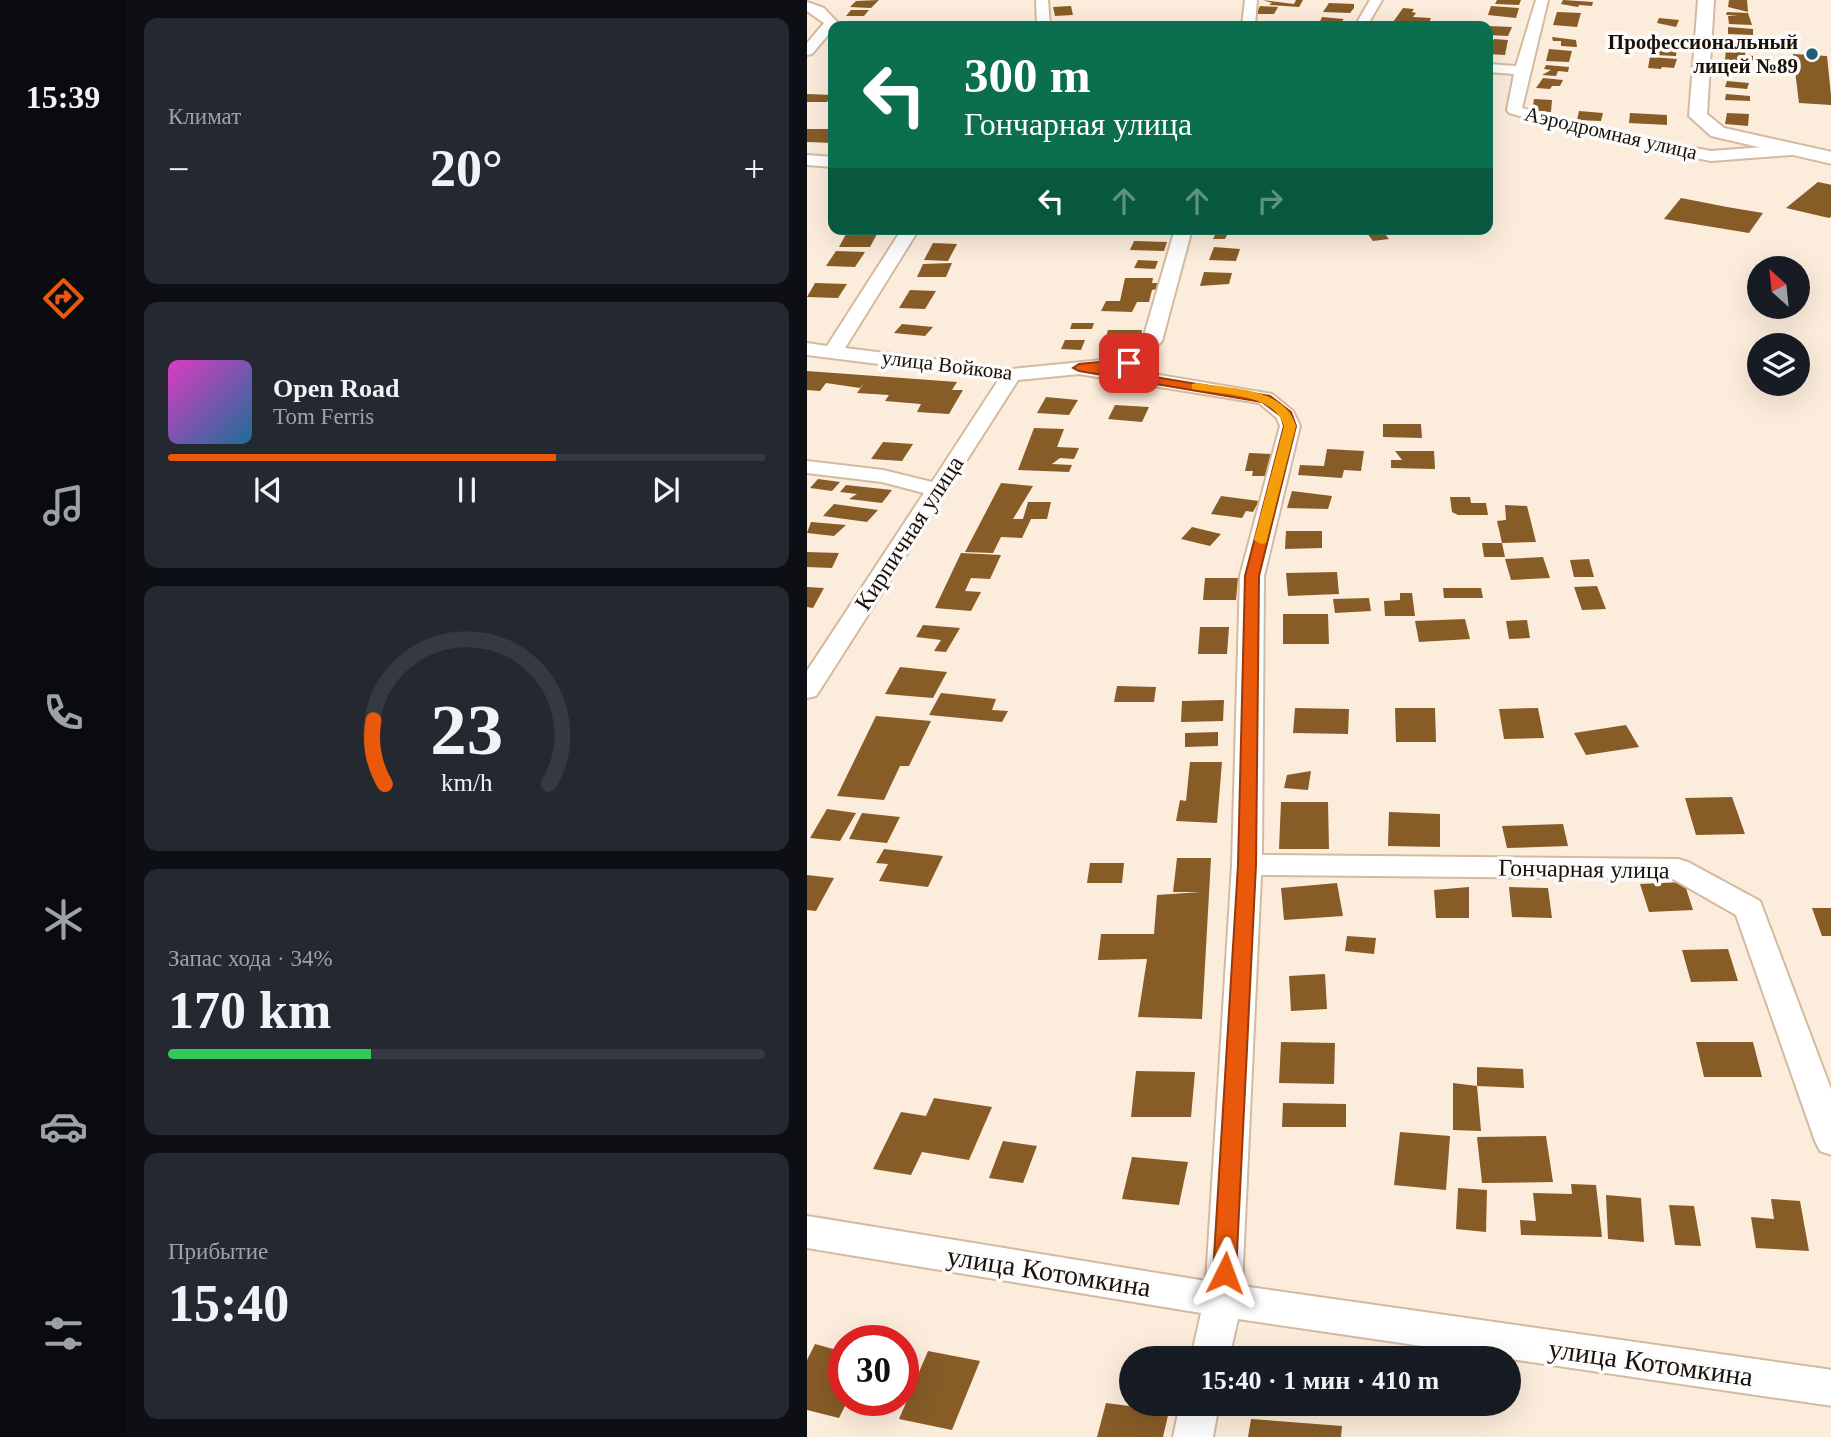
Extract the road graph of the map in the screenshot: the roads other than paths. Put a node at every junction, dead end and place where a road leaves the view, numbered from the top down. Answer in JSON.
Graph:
{"nodes":[{"id":1,"x":1042,"y":0,"type":"edge"},
{"id":2,"x":1251,"y":0,"type":"edge"},
{"id":3,"x":1376,"y":0,"type":"edge"},
{"id":4,"x":1542,"y":0,"type":"edge"},
{"id":5,"x":1706,"y":0,"type":"edge"},
{"id":6,"x":807,"y":6,"type":"edge"},
{"id":7,"x":829,"y":21,"type":"edge"},
{"id":8,"x":1044,"y":21,"type":"edge"},
{"id":9,"x":1249,"y":21,"type":"edge"},
{"id":10,"x":1364,"y":21,"type":"edge"},
{"id":11,"x":828,"y":26,"type":"edge"},
{"id":12,"x":807,"y":51,"type":"edge"},
{"id":13,"x":1493,"y":68,"type":"edge"},
{"id":14,"x":1522,"y":69,"type":"junction"},
{"id":15,"x":1791,"y":150,"type":"junction"},
{"id":16,"x":1831,"y":158,"type":"edge"},
{"id":17,"x":807,"y":160,"type":"edge"},
{"id":18,"x":828,"y":162,"type":"edge"},
{"id":19,"x":907,"y":235,"type":"edge"},
{"id":20,"x":1182,"y":235,"type":"edge"},
{"id":21,"x":807,"y":349,"type":"edge"},
{"id":22,"x":833,"y":351,"type":"junction"},
{"id":23,"x":1079,"y":368,"type":"junction"},
{"id":24,"x":1012,"y":375,"type":"junction"},
{"id":25,"x":807,"y":467,"type":"edge"},
{"id":26,"x":937,"y":490,"type":"junction"},
{"id":27,"x":807,"y":690,"type":"edge"},
{"id":28,"x":1247,"y":865,"type":"junction"},
{"id":29,"x":1831,"y":1141,"type":"edge"},
{"id":30,"x":807,"y":1232,"type":"edge"},
{"id":31,"x":1223,"y":1300,"type":"junction"},
{"id":32,"x":1213,"y":1346,"type":"edge"},
{"id":33,"x":1831,"y":1388,"type":"edge"},
{"id":34,"x":1197,"y":1416,"type":"edge"},
{"id":35,"x":1193,"y":1437,"type":"edge"}],
"edges":[{"from":1,"to":8,"type":"street"},
{"from":2,"to":9,"type":"street"},
{"from":3,"to":10,"type":"street"},
{"from":4,"to":14,"type":"street"},
{"from":5,"to":15,"type":"street"},
{"from":6,"to":7,"type":"street"},
{"from":11,"to":12,"type":"street"},
{"from":13,"to":14,"type":"street","name":"Аэродромная улица"},
{"from":14,"to":15,"type":"street","name":"Аэродромная улица"},
{"from":15,"to":16,"type":"street"},
{"from":17,"to":18,"type":"street"},
{"from":19,"to":22,"type":"street"},
{"from":20,"to":23,"type":"street","name":"улица Войкова"},
{"from":21,"to":22,"type":"street","name":"улица Войкова"},
{"from":22,"to":24,"type":"street","name":"улица Войкова"},
{"from":23,"to":24,"type":"street","name":"улица Войкова"},
{"from":23,"to":28,"type":"street"},
{"from":24,"to":26,"type":"street","name":"Кирпичная улица"},
{"from":25,"to":26,"type":"street"},
{"from":26,"to":27,"type":"street","name":"Кирпичная улица"},
{"from":28,"to":29,"type":"street","name":"Гончарная улица"},
{"from":28,"to":31,"type":"street"},
{"from":30,"to":31,"type":"street","name":"улица Котомкина"},
{"from":31,"to":32,"type":"street"},
{"from":31,"to":33,"type":"street","name":"улица Котомкина"},
{"from":34,"to":35,"type":"street"}]}
